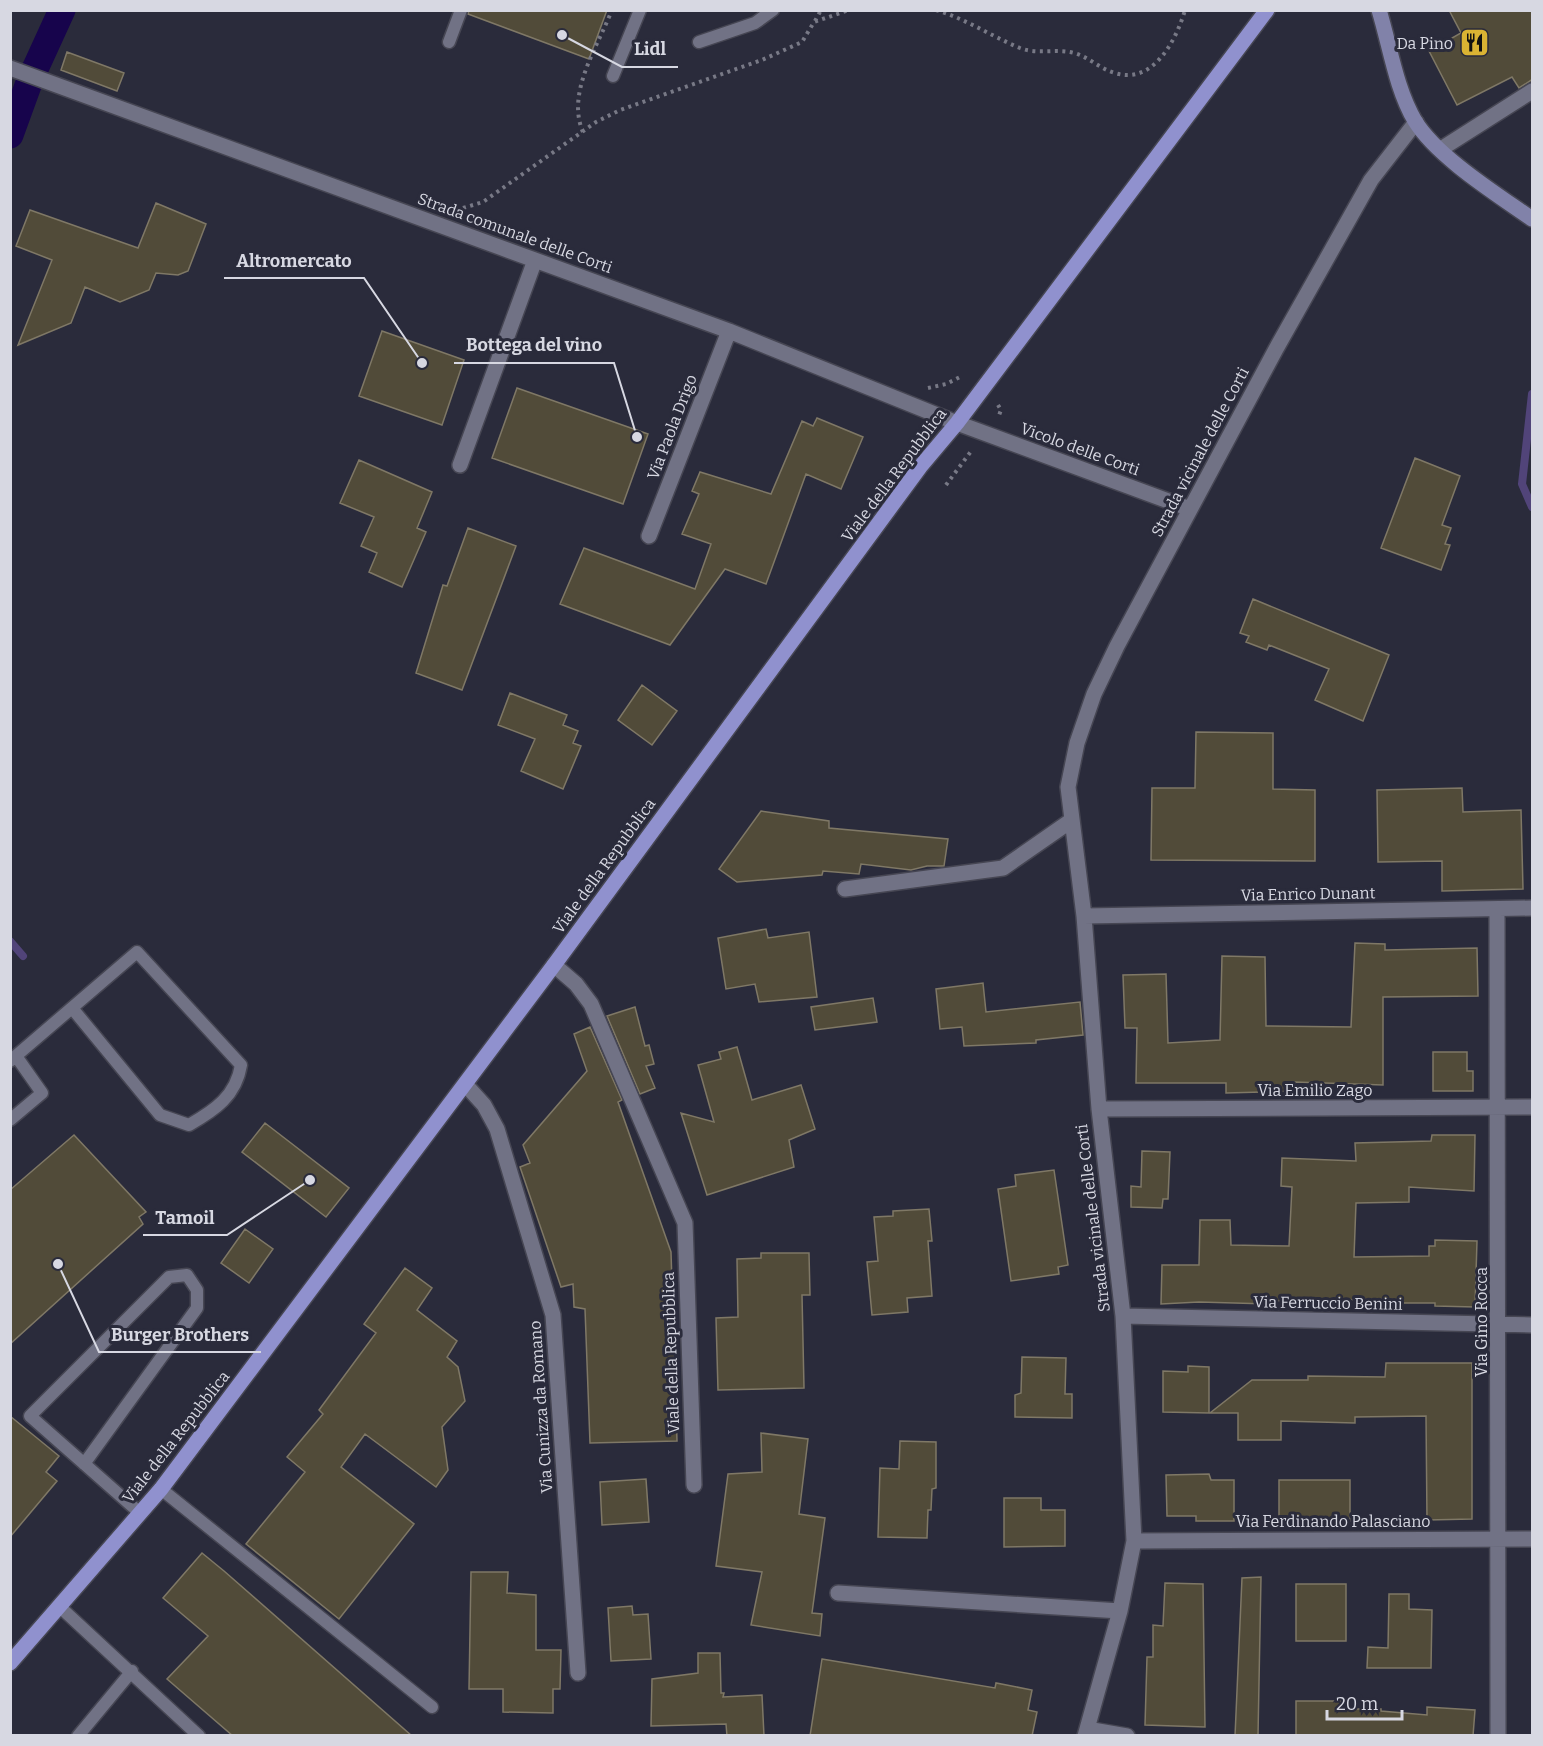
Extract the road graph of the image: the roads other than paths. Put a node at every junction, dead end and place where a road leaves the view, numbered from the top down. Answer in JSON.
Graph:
{"nodes":[{"id":1,"x":461,"y":10,"type":"edge"},
{"id":2,"x":640,"y":10,"type":"edge"},
{"id":3,"x":773,"y":10,"type":"edge"},
{"id":4,"x":1267,"y":10,"type":"edge"},
{"id":5,"x":1379,"y":10,"type":"edge"},
{"id":6,"x":449,"y":42,"type":"dead end"},
{"id":7,"x":699,"y":42,"type":"dead end"},
{"id":8,"x":13,"y":69,"type":"edge"},
{"id":9,"x":613,"y":76,"type":"dead end"},
{"id":10,"x":1533,"y":91,"type":"edge"},
{"id":11,"x":1416,"y":122,"type":"junction"},
{"id":12,"x":1441,"y":149,"type":"junction"},
{"id":13,"x":1533,"y":219,"type":"edge"},
{"id":14,"x":534,"y":260,"type":"junction"},
{"id":15,"x":729,"y":331,"type":"junction"},
{"id":16,"x":957,"y":423,"type":"junction"},
{"id":17,"x":460,"y":465,"type":"dead end"},
{"id":18,"x":1190,"y":509,"type":"junction"},
{"id":19,"x":649,"y":536,"type":"dead end"},
{"id":20,"x":1072,"y":820,"type":"junction"},
{"id":21,"x":844,"y":889,"type":"dead end"},
{"id":22,"x":1533,"y":908,"type":"edge"},
{"id":23,"x":1497,"y":909,"type":"junction"},
{"id":24,"x":1084,"y":916,"type":"junction"},
{"id":25,"x":554,"y":965,"type":"junction"},
{"id":26,"x":72,"y":1008,"type":"junction"},
{"id":27,"x":14,"y":1059,"type":"edge"},
{"id":28,"x":465,"y":1084,"type":"junction"},
{"id":29,"x":1499,"y":1107,"type":"junction"},
{"id":30,"x":1533,"y":1107,"type":"edge"},
{"id":31,"x":1098,"y":1109,"type":"junction"},
{"id":32,"x":10,"y":1120,"type":"edge"},
{"id":33,"x":1123,"y":1316,"type":"junction"},
{"id":34,"x":1499,"y":1324,"type":"junction"},
{"id":35,"x":1533,"y":1325,"type":"edge"},
{"id":36,"x":84,"y":1464,"type":"junction"},
{"id":37,"x":694,"y":1485,"type":"dead end"},
{"id":38,"x":161,"y":1489,"type":"junction"},
{"id":39,"x":140,"y":1513,"type":"junction"},
{"id":40,"x":1498,"y":1538,"type":"junction"},
{"id":41,"x":1533,"y":1539,"type":"edge"},
{"id":42,"x":1134,"y":1541,"type":"junction"},
{"id":43,"x":838,"y":1593,"type":"dead end"},
{"id":44,"x":60,"y":1607,"type":"junction"},
{"id":45,"x":1119,"y":1611,"type":"junction"},
{"id":46,"x":10,"y":1663,"type":"edge"},
{"id":47,"x":132,"y":1671,"type":"junction"},
{"id":48,"x":578,"y":1673,"type":"dead end"},
{"id":49,"x":432,"y":1707,"type":"dead end"},
{"id":50,"x":1086,"y":1732,"type":"edge"},
{"id":51,"x":78,"y":1736,"type":"edge"},
{"id":52,"x":199,"y":1736,"type":"edge"},
{"id":53,"x":1127,"y":1736,"type":"edge"},
{"id":54,"x":1498,"y":1736,"type":"edge"}],
"edges":[{"from":1,"to":6,"type":"lane"},
{"from":2,"to":9,"type":"lane"},
{"from":3,"to":7,"type":"lane"},
{"from":4,"to":16,"type":"main road","name":"Viale della Repubblica"},
{"from":5,"to":11,"type":"main road"},
{"from":8,"to":14,"type":"street","name":"Strada comunale delle Corti"},
{"from":10,"to":12,"type":"street"},
{"from":11,"to":12,"type":"main road"},
{"from":11,"to":18,"type":"street","name":"Strada vicinale delle Corti"},
{"from":12,"to":13,"type":"main road"},
{"from":14,"to":15,"type":"street","name":"Strada comunale delle Corti"},
{"from":14,"to":17,"type":"street"},
{"from":15,"to":16,"type":"street","name":"Strada comunale delle Corti"},
{"from":15,"to":19,"type":"street","name":"Via Paola Drigo"},
{"from":16,"to":18,"type":"street","name":"Vicolo delle Corti"},
{"from":16,"to":25,"type":"main road","name":"Viale della Repubblica"},
{"from":18,"to":20,"type":"street","name":"Strada vicinale delle Corti"},
{"from":20,"to":21,"type":"street"},
{"from":20,"to":24,"type":"street","name":"Strada vicinale delle Corti"},
{"from":22,"to":23,"type":"street","name":"Via Enrico Dunant"},
{"from":23,"to":24,"type":"street","name":"Via Enrico Dunant"},
{"from":23,"to":29,"type":"street","name":"Via Gino Rocca"},
{"from":24,"to":31,"type":"street","name":"Strada vicinale delle Corti"},
{"from":25,"to":28,"type":"main road","name":"Viale della Repubblica"},
{"from":25,"to":37,"type":"street","name":"Viale della Repubblica"},
{"from":26,"to":26,"type":"lane"},
{"from":26,"to":27,"type":"lane"},
{"from":27,"to":32,"type":"lane"},
{"from":28,"to":38,"type":"main road","name":"Viale della Repubblica"},
{"from":28,"to":48,"type":"street","name":"Via Cunizza da Romano"},
{"from":29,"to":30,"type":"street","name":"Via Emilio Zago"},
{"from":29,"to":31,"type":"street","name":"Via Emilio Zago"},
{"from":29,"to":34,"type":"street","name":"Via Gino Rocca"},
{"from":31,"to":33,"type":"street","name":"Strada vicinale delle Corti"},
{"from":33,"to":34,"type":"street","name":"Via Ferruccio Benini"},
{"from":33,"to":42,"type":"street","name":"Strada vicinale delle Corti"},
{"from":34,"to":35,"type":"street","name":"Via Ferruccio Benini"},
{"from":34,"to":40,"type":"street","name":"Via Gino Rocca"},
{"from":36,"to":36,"type":"lane"},
{"from":36,"to":39,"type":"lane"},
{"from":38,"to":39,"type":"main road","name":"Viale della Repubblica"},
{"from":38,"to":49,"type":"lane"},
{"from":39,"to":44,"type":"main road","name":"Viale della Repubblica"},
{"from":40,"to":41,"type":"street","name":"Via Ferdinando Palasciano"},
{"from":40,"to":42,"type":"street","name":"Via Ferdinando Palasciano"},
{"from":40,"to":54,"type":"street","name":"Via Gino Rocca"},
{"from":42,"to":45,"type":"street","name":"Strada vicinale delle Corti"},
{"from":43,"to":45,"type":"street"},
{"from":44,"to":46,"type":"main road","name":"Viale della Repubblica"},
{"from":44,"to":47,"type":"lane"},
{"from":45,"to":50,"type":"street","name":"Strada vicinale delle Corti"},
{"from":47,"to":51,"type":"lane"},
{"from":47,"to":52,"type":"lane"},
{"from":50,"to":53,"type":"street","name":"Strada vicinale delle Corti"}]}
